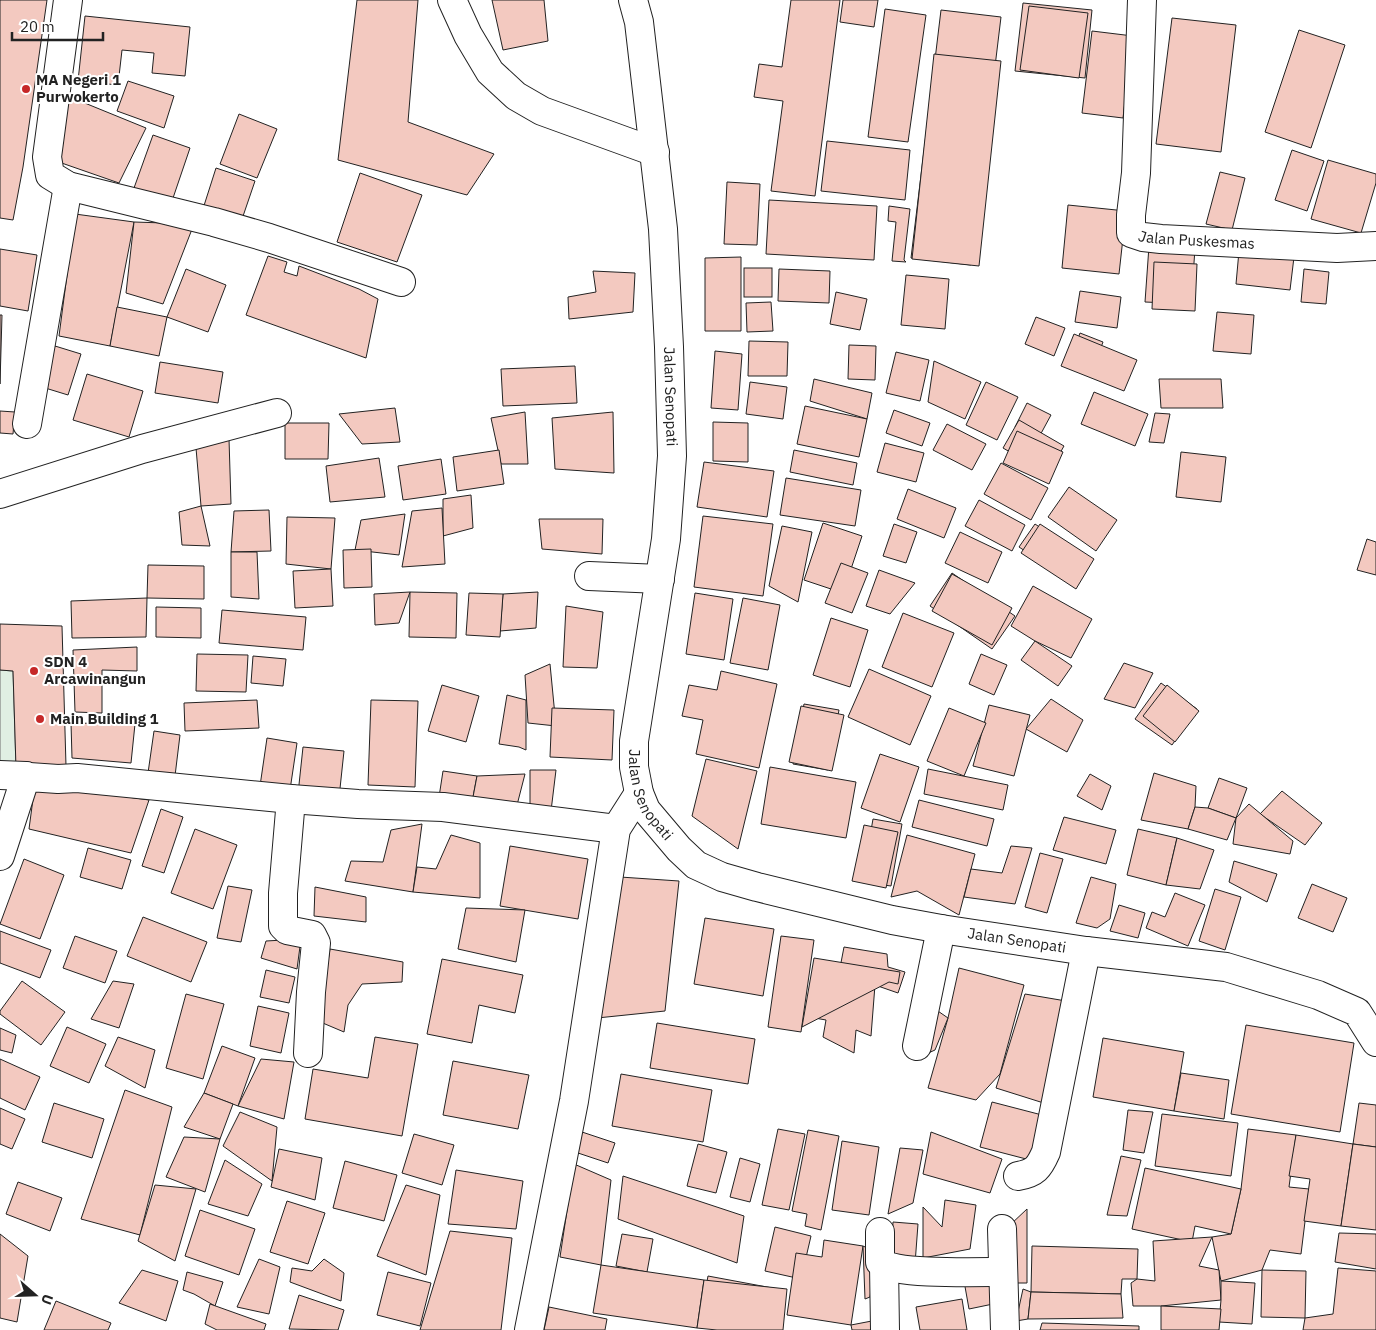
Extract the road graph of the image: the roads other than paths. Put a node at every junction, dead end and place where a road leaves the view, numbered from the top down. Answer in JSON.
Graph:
{"nodes":[{"id":1,"x":68,"y":0,"type":"edge"},
{"id":2,"x":452,"y":0,"type":"edge"},
{"id":3,"x":633,"y":0,"type":"edge"},
{"id":4,"x":1142,"y":0,"type":"edge"},
{"id":5,"x":655,"y":152,"type":"junction"},
{"id":6,"x":68,"y":186,"type":"junction"},
{"id":7,"x":1376,"y":246,"type":"edge"},
{"id":8,"x":401,"y":282,"type":"dead end"},
{"id":9,"x":277,"y":413,"type":"dead end"},
{"id":10,"x":27,"y":424,"type":"dead end"},
{"id":11,"x":0,"y":494,"type":"edge"},
{"id":12,"x":589,"y":576,"type":"dead end"},
{"id":13,"x":660,"y":579,"type":"junction"},
{"id":14,"x":13,"y":776,"type":"edge"},
{"id":15,"x":639,"y":793,"type":"junction"},
{"id":16,"x":291,"y":799,"type":"junction"},
{"id":17,"x":616,"y":829,"type":"junction"},
{"id":18,"x":0,"y":856,"type":"edge"},
{"id":19,"x":941,"y":930,"type":"junction"},
{"id":20,"x":1086,"y":951,"type":"junction"},
{"id":21,"x":1366,"y":1017,"type":"edge"},
{"id":22,"x":1376,"y":1042,"type":"edge"},
{"id":23,"x":917,"y":1046,"type":"dead end"},
{"id":24,"x":308,"y":1053,"type":"dead end"},
{"id":25,"x":1018,"y":1176,"type":"dead end"},
{"id":26,"x":1002,"y":1228,"type":"dead end"},
{"id":27,"x":880,"y":1232,"type":"dead end"},
{"id":28,"x":884,"y":1266,"type":"junction"},
{"id":29,"x":1002,"y":1272,"type":"junction"},
{"id":30,"x":529,"y":1330,"type":"edge"},
{"id":31,"x":885,"y":1330,"type":"edge"},
{"id":32,"x":1005,"y":1330,"type":"edge"}],
"edges":[{"from":1,"to":6,"type":"street"},
{"from":2,"to":5,"type":"street"},
{"from":3,"to":5,"type":"street","name":"Jalan Senopati"},
{"from":4,"to":7,"type":"street","name":"Jalan Puskesmas"},
{"from":5,"to":13,"type":"street","name":"Jalan Senopati"},
{"from":6,"to":8,"type":"street"},
{"from":6,"to":10,"type":"street"},
{"from":9,"to":11,"type":"street"},
{"from":12,"to":13,"type":"street"},
{"from":13,"to":15,"type":"street","name":"Jalan Senopati"},
{"from":14,"to":16,"type":"street"},
{"from":14,"to":18,"type":"street"},
{"from":15,"to":17,"type":"street"},
{"from":15,"to":19,"type":"street","name":"Jalan Senopati"},
{"from":16,"to":17,"type":"street"},
{"from":16,"to":24,"type":"street"},
{"from":17,"to":30,"type":"street"},
{"from":19,"to":20,"type":"street","name":"Jalan Senopati"},
{"from":19,"to":23,"type":"street"},
{"from":20,"to":21,"type":"street","name":"Jalan Senopati"},
{"from":20,"to":25,"type":"street"},
{"from":21,"to":22,"type":"street","name":"Jalan Senopati"},
{"from":26,"to":29,"type":"street"},
{"from":27,"to":28,"type":"street"},
{"from":28,"to":29,"type":"street"},
{"from":28,"to":31,"type":"street"},
{"from":29,"to":32,"type":"street"}]}
